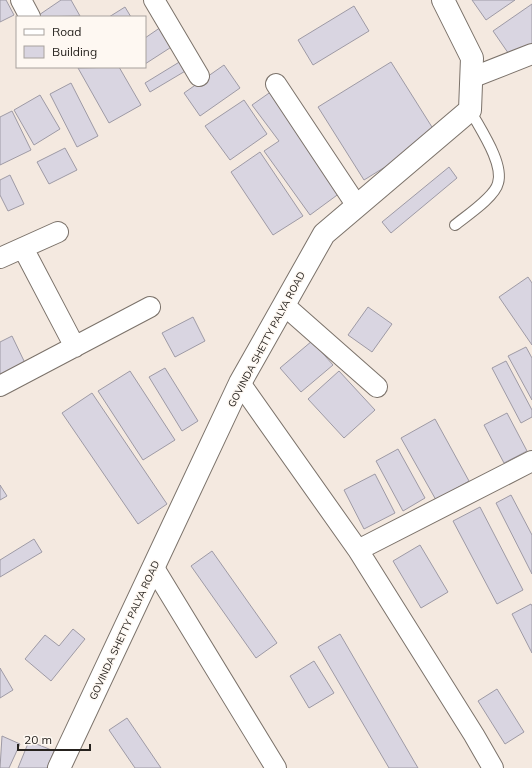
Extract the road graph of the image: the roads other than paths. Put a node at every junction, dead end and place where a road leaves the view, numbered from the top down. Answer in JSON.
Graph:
{"nodes":[{"id":1,"x":21,"y":0,"type":"edge"},
{"id":2,"x":154,"y":0,"type":"edge"},
{"id":3,"x":443,"y":0,"type":"edge"},
{"id":4,"x":29,"y":16,"type":"edge"},
{"id":5,"x":530,"y":60,"type":"edge"},
{"id":6,"x":199,"y":76,"type":"dead end"},
{"id":7,"x":472,"y":78,"type":"junction"},
{"id":8,"x":276,"y":84,"type":"dead end"},
{"id":9,"x":470,"y":110,"type":"junction"},
{"id":10,"x":357,"y":206,"type":"junction"},
{"id":11,"x":455,"y":225,"type":"dead end"},
{"id":12,"x":58,"y":232,"type":"dead end"},
{"id":13,"x":23,"y":248,"type":"junction"},
{"id":14,"x":0,"y":258,"type":"edge"},
{"id":15,"x":284,"y":305,"type":"junction"},
{"id":16,"x":150,"y":307,"type":"dead end"},
{"id":17,"x":75,"y":347,"type":"junction"},
{"id":18,"x":240,"y":383,"type":"junction"},
{"id":19,"x":0,"y":386,"type":"edge"},
{"id":20,"x":377,"y":387,"type":"dead end"},
{"id":21,"x":532,"y":461,"type":"edge"},
{"id":22,"x":358,"y":550,"type":"junction"},
{"id":23,"x":154,"y":568,"type":"junction"},
{"id":24,"x":59,"y":768,"type":"edge"},
{"id":25,"x":276,"y":768,"type":"edge"},
{"id":26,"x":493,"y":768,"type":"edge"}],
"edges":[{"from":1,"to":4,"type":"street"},
{"from":2,"to":6,"type":"street"},
{"from":3,"to":7,"type":"street"},
{"from":5,"to":7,"type":"street"},
{"from":7,"to":9,"type":"street"},
{"from":8,"to":10,"type":"street"},
{"from":9,"to":10,"type":"street","name":"GOVINDA SHETTY PALYA ROAD"},
{"from":9,"to":11,"type":"lane"},
{"from":10,"to":15,"type":"street","name":"GOVINDA SHETTY PALYA ROAD"},
{"from":12,"to":13,"type":"street"},
{"from":13,"to":14,"type":"street"},
{"from":13,"to":17,"type":"street"},
{"from":15,"to":18,"type":"street","name":"GOVINDA SHETTY PALYA ROAD"},
{"from":15,"to":20,"type":"street"},
{"from":16,"to":17,"type":"street"},
{"from":17,"to":19,"type":"street"},
{"from":18,"to":22,"type":"street"},
{"from":18,"to":23,"type":"street","name":"GOVINDA SHETTY PALYA ROAD"},
{"from":21,"to":22,"type":"street"},
{"from":22,"to":26,"type":"street"},
{"from":23,"to":24,"type":"street","name":"GOVINDA SHETTY PALYA ROAD"},
{"from":23,"to":25,"type":"street"}]}
